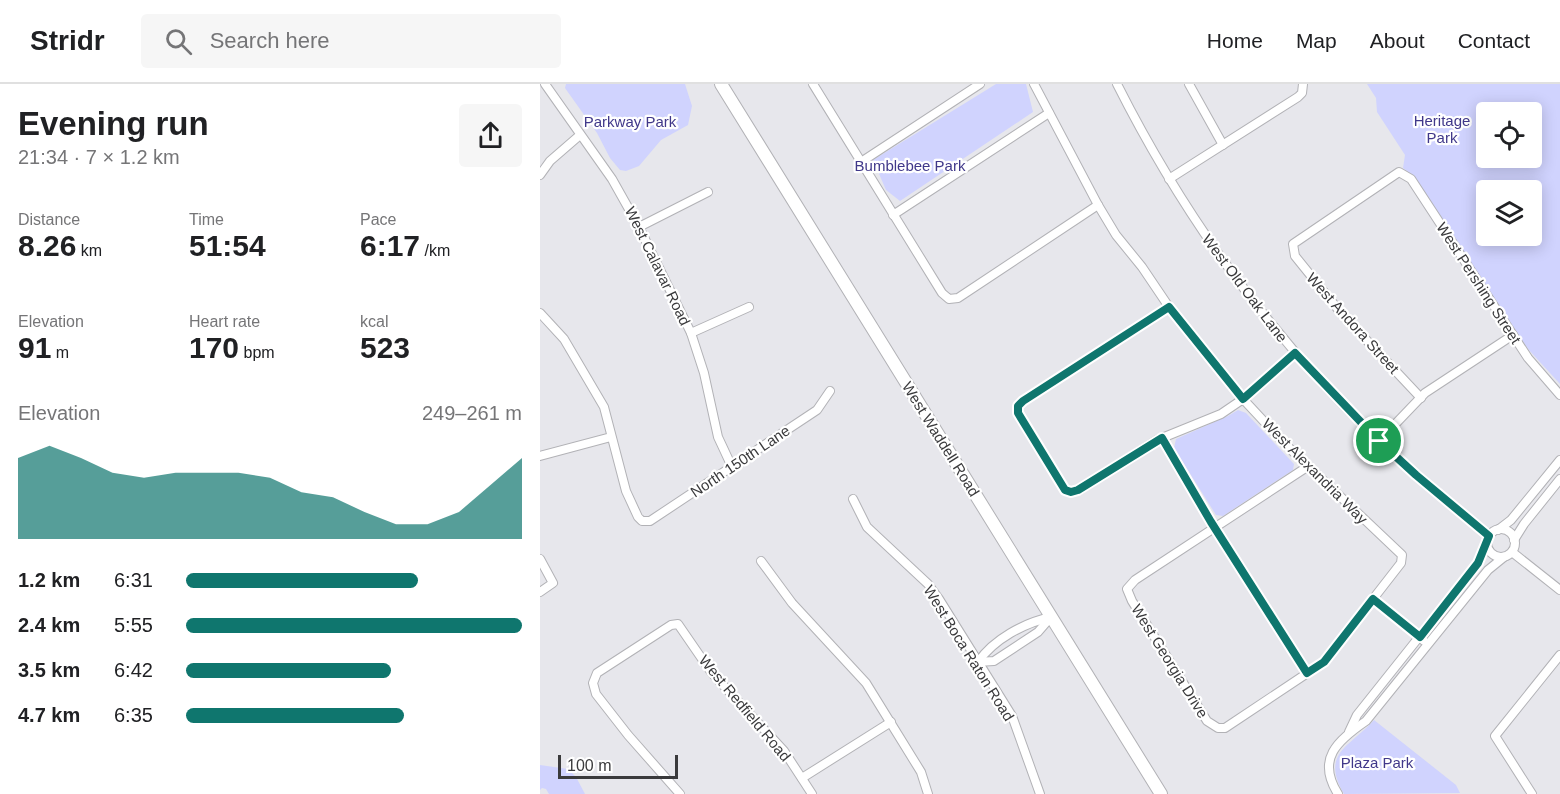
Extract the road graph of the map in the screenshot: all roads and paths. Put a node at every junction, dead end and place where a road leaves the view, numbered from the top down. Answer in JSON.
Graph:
{"nodes":[{"id":1,"x":545,"y":84,"type":"edge"},
{"id":2,"x":720,"y":84,"type":"edge"},
{"id":3,"x":813,"y":84,"type":"edge"},
{"id":4,"x":980,"y":84,"type":"edge"},
{"id":5,"x":1034,"y":84,"type":"edge"},
{"id":6,"x":1118,"y":84,"type":"edge"},
{"id":7,"x":1189,"y":84,"type":"edge"},
{"id":8,"x":1303,"y":84,"type":"edge"},
{"id":9,"x":1049,"y":113,"type":"junction"},
{"id":10,"x":580,"y":135,"type":"junction"},
{"id":11,"x":1223,"y":145,"type":"junction"},
{"id":12,"x":861,"y":162,"type":"junction"},
{"id":13,"x":1399,"y":172,"type":"joint"},
{"id":14,"x":540,"y":175,"type":"edge"},
{"id":15,"x":1169,"y":179,"type":"junction"},
{"id":16,"x":708,"y":192,"type":"dead end"},
{"id":17,"x":1098,"y":206,"type":"junction"},
{"id":18,"x":893,"y":215,"type":"junction"},
{"id":19,"x":639,"y":227,"type":"junction"},
{"id":20,"x":749,"y":307,"type":"dead end"},
{"id":21,"x":1169,"y":307,"type":"junction"},
{"id":22,"x":540,"y":313,"type":"edge"},
{"id":23,"x":691,"y":333,"type":"junction"},
{"id":24,"x":1513,"y":334,"type":"junction"},
{"id":25,"x":1295,"y":353,"type":"junction"},
{"id":26,"x":830,"y":391,"type":"dead end"},
{"id":27,"x":1560,"y":395,"type":"edge"},
{"id":28,"x":1421,"y":398,"type":"junction"},
{"id":29,"x":1243,"y":399,"type":"junction"},
{"id":30,"x":611,"y":437,"type":"junction"},
{"id":31,"x":1162,"y":438,"type":"junction"},
{"id":32,"x":1379,"y":441,"type":"junction"},
{"id":33,"x":540,"y":456,"type":"edge"},
{"id":34,"x":1560,"y":460,"type":"edge"},
{"id":35,"x":732,"y":467,"type":"junction"},
{"id":36,"x":1307,"y":467,"type":"junction"},
{"id":37,"x":1560,"y":479,"type":"edge"},
{"id":38,"x":853,"y":499,"type":"dead end"},
{"id":39,"x":1215,"y":529,"type":"junction"},
{"id":40,"x":1498,"y":530,"type":"junction"},
{"id":41,"x":1488,"y":539,"type":"junction"},
{"id":42,"x":1514,"y":540,"type":"junction"},
{"id":43,"x":1512,"y":552,"type":"junction"},
{"id":44,"x":1504,"y":557,"type":"junction"},
{"id":45,"x":540,"y":559,"type":"edge"},
{"id":46,"x":761,"y":561,"type":"dead end"},
{"id":47,"x":1560,"y":590,"type":"edge"},
{"id":48,"x":540,"y":592,"type":"edge"},
{"id":49,"x":1373,"y":599,"type":"junction"},
{"id":50,"x":1052,"y":617,"type":"junction"},
{"id":51,"x":1420,"y":637,"type":"junction"},
{"id":52,"x":1428,"y":644,"type":"junction"},
{"id":53,"x":1560,"y":655,"type":"edge"},
{"id":54,"x":978,"y":662,"type":"junction"},
{"id":55,"x":1307,"y":673,"type":"junction"},
{"id":56,"x":891,"y":722,"type":"junction"},
{"id":57,"x":1349,"y":733,"type":"junction"},
{"id":58,"x":802,"y":778,"type":"junction"},
{"id":59,"x":681,"y":794,"type":"edge"},
{"id":60,"x":812,"y":794,"type":"edge"},
{"id":61,"x":928,"y":794,"type":"edge"},
{"id":62,"x":1040,"y":794,"type":"edge"},
{"id":63,"x":1161,"y":794,"type":"edge"},
{"id":64,"x":1338,"y":794,"type":"edge"},
{"id":65,"x":1532,"y":794,"type":"edge"}],
"edges":[{"from":1,"to":10,"type":"street","name":"West Calavar Road"},
{"from":2,"to":50,"type":"main road","name":"West Waddell Road"},
{"from":3,"to":12,"type":"street"},
{"from":4,"to":12,"type":"street"},
{"from":5,"to":9,"type":"street","name":"West Alexandria Way"},
{"from":6,"to":15,"type":"street","name":"West Old Oak Lane"},
{"from":7,"to":11,"type":"street"},
{"from":8,"to":11,"type":"street"},
{"from":9,"to":17,"type":"street","name":"West Alexandria Way"},
{"from":9,"to":18,"type":"street"},
{"from":10,"to":14,"type":"street"},
{"from":10,"to":19,"type":"street","name":"West Calavar Road"},
{"from":11,"to":15,"type":"street"},
{"from":12,"to":18,"type":"street"},
{"from":13,"to":24,"type":"street","name":"West Pershing Street"},
{"from":13,"to":28,"type":"street","name":"West Andora Street"},
{"from":15,"to":25,"type":"street","name":"West Old Oak Lane"},
{"from":16,"to":19,"type":"street"},
{"from":17,"to":18,"type":"street"},
{"from":17,"to":21,"type":"street","name":"West Alexandria Way"},
{"from":19,"to":23,"type":"street","name":"West Calavar Road"},
{"from":20,"to":23,"type":"street"},
{"from":21,"to":29,"type":"street","name":"West Alexandria Way"},
{"from":21,"to":31,"type":"street"},
{"from":22,"to":30,"type":"street"},
{"from":23,"to":35,"type":"street","name":"West Calavar Road"},
{"from":24,"to":27,"type":"street","name":"West Pershing Street"},
{"from":24,"to":28,"type":"street"},
{"from":25,"to":29,"type":"street"},
{"from":25,"to":32,"type":"street","name":"West Old Oak Lane"},
{"from":26,"to":35,"type":"street","name":"North 150th Lane"},
{"from":28,"to":32,"type":"street"},
{"from":29,"to":31,"type":"street"},
{"from":29,"to":36,"type":"street","name":"West Alexandria Way"},
{"from":30,"to":33,"type":"street"},
{"from":30,"to":35,"type":"street","name":"North 150th Lane"},
{"from":31,"to":39,"type":"street"},
{"from":32,"to":41,"type":"street","name":"West Old Oak Lane"},
{"from":34,"to":40,"type":"street"},
{"from":36,"to":39,"type":"street"},
{"from":36,"to":49,"type":"street","name":"West Alexandria Way"},
{"from":37,"to":42,"type":"street"},
{"from":38,"to":54,"type":"street","name":"West Boca Raton Road"},
{"from":39,"to":55,"type":"street"},
{"from":39,"to":55,"type":"street","name":"West Georgia Drive"},
{"from":40,"to":41,"type":"street"},
{"from":40,"to":42,"type":"street"},
{"from":41,"to":44,"type":"street"},
{"from":41,"to":51,"type":"street"},
{"from":42,"to":43,"type":"street"},
{"from":43,"to":44,"type":"street"},
{"from":43,"to":47,"type":"street"},
{"from":44,"to":52,"type":"street"},
{"from":45,"to":48,"type":"street"},
{"from":46,"to":56,"type":"street"},
{"from":49,"to":51,"type":"street"},
{"from":49,"to":55,"type":"street"},
{"from":50,"to":54,"type":"street"},
{"from":50,"to":54,"type":"street"},
{"from":50,"to":63,"type":"main road","name":"West Waddell Road"},
{"from":51,"to":52,"type":"street"},
{"from":51,"to":57,"type":"street"},
{"from":52,"to":57,"type":"street"},
{"from":53,"to":65,"type":"street"},
{"from":54,"to":62,"type":"street","name":"West Boca Raton Road"},
{"from":56,"to":58,"type":"street"},
{"from":56,"to":61,"type":"street"},
{"from":57,"to":64,"type":"street"},
{"from":58,"to":59,"type":"street","name":"West Redfield Road"},
{"from":58,"to":60,"type":"street","name":"West Redfield Road"}]}
